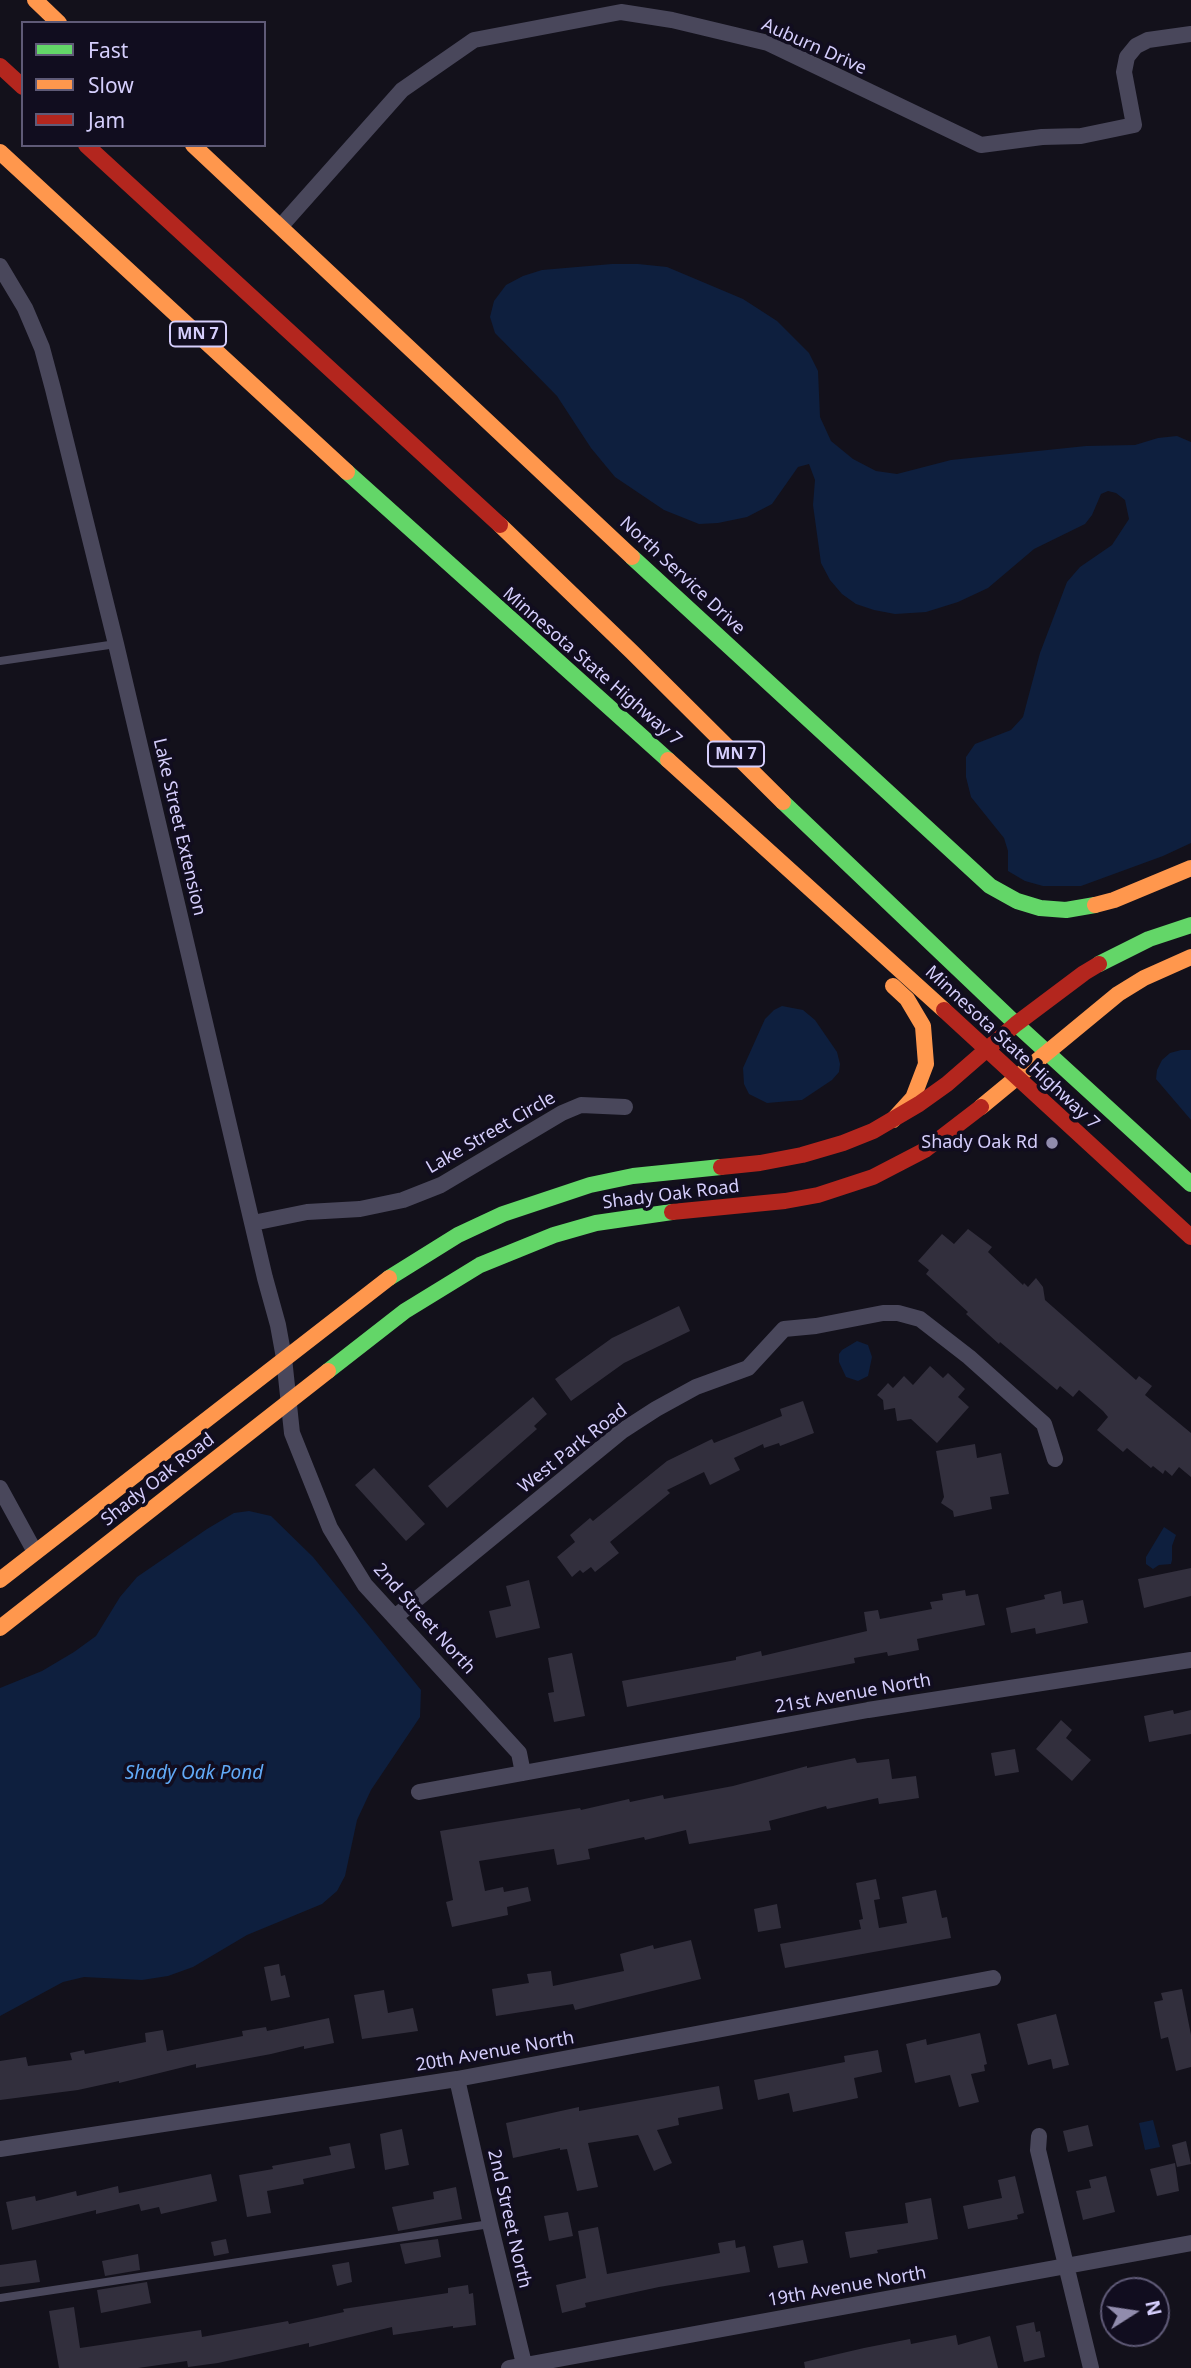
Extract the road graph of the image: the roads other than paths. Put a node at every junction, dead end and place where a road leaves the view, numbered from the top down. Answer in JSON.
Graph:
{"nodes":[{"id":1,"x":35,"y":0,"type":"edge"},
{"id":2,"x":605,"y":8,"type":"edge"},
{"id":3,"x":57,"y":21,"type":"edge"},
{"id":4,"x":1191,"y":34,"type":"edge"},
{"id":5,"x":0,"y":66,"type":"edge"},
{"id":6,"x":21,"y":85,"type":"edge"},
{"id":7,"x":88,"y":147,"type":"edge"},
{"id":8,"x":194,"y":147,"type":"edge"},
{"id":9,"x":0,"y":152,"type":"edge"},
{"id":10,"x":281,"y":226,"type":"junction"},
{"id":11,"x":3,"y":276,"type":"edge"},
{"id":12,"x":116,"y":644,"type":"junction"},
{"id":13,"x":0,"y":661,"type":"edge"},
{"id":14,"x":650,"y":743,"type":"junction"},
{"id":15,"x":1191,"y":868,"type":"edge"},
{"id":16,"x":1191,"y":925,"type":"edge"},
{"id":17,"x":1191,"y":957,"type":"edge"},
{"id":18,"x":1016,"y":1024,"type":"junction"},
{"id":19,"x":986,"y":1050,"type":"junction"},
{"id":20,"x":1048,"y":1052,"type":"junction"},
{"id":21,"x":1017,"y":1079,"type":"junction"},
{"id":22,"x":625,"y":1108,"type":"dead end"},
{"id":23,"x":893,"y":1120,"type":"junction"},
{"id":24,"x":1191,"y":1184,"type":"edge"},
{"id":25,"x":253,"y":1223,"type":"junction"},
{"id":26,"x":1191,"y":1237,"type":"edge"},
{"id":27,"x":284,"y":1357,"type":"junction"},
{"id":28,"x":289,"y":1402,"type":"junction"},
{"id":29,"x":1055,"y":1459,"type":"dead end"},
{"id":30,"x":0,"y":1488,"type":"edge"},
{"id":31,"x":35,"y":1552,"type":"junction"},
{"id":32,"x":0,"y":1580,"type":"edge"},
{"id":33,"x":396,"y":1617,"type":"junction"},
{"id":34,"x":0,"y":1628,"type":"edge"},
{"id":35,"x":1191,"y":1660,"type":"edge"},
{"id":36,"x":523,"y":1773,"type":"junction"},
{"id":37,"x":419,"y":1792,"type":"dead end"},
{"id":38,"x":993,"y":1978,"type":"dead end"},
{"id":39,"x":457,"y":2079,"type":"junction"},
{"id":40,"x":1039,"y":2136,"type":"dead end"},
{"id":41,"x":0,"y":2149,"type":"edge"},
{"id":42,"x":490,"y":2224,"type":"junction"},
{"id":43,"x":1191,"y":2243,"type":"edge"},
{"id":44,"x":1066,"y":2267,"type":"junction"},
{"id":45,"x":0,"y":2298,"type":"edge"},
{"id":46,"x":520,"y":2367,"type":"edge"},
{"id":47,"x":1091,"y":2368,"type":"edge"}],
"edges":[{"from":1,"to":3,"type":"main road"},
{"from":2,"to":4,"type":"street","name":"Auburn Drive"},
{"from":2,"to":10,"type":"street","name":"Auburn Drive"},
{"from":5,"to":6,"type":"main road"},
{"from":7,"to":18,"type":"main road","name":"Minnesota State Highway 7","number":"MN 7"},
{"from":8,"to":10,"type":"main road","name":"North Service Drive"},
{"from":9,"to":14,"type":"main road","name":"Minnesota State Highway 7","number":"MN 7"},
{"from":10,"to":15,"type":"main road","name":"North Service Drive"},
{"from":11,"to":12,"type":"street","name":"Lake Street Extension"},
{"from":12,"to":13,"type":"lane"},
{"from":12,"to":25,"type":"street","name":"Lake Street Extension"},
{"from":14,"to":19,"type":"main road","name":"Minnesota State Highway 7","number":"MN 7"},
{"from":14,"to":23,"type":"main road"},
{"from":16,"to":18,"type":"main road","name":"Shady Oak Road"},
{"from":17,"to":20,"type":"main road","name":"Shady Oak Road"},
{"from":18,"to":19,"type":"main road","name":"Shady Oak Road"},
{"from":18,"to":20,"type":"main road","name":"Minnesota State Highway 7","number":"MN 7"},
{"from":19,"to":21,"type":"main road","name":"Minnesota State Highway 7","number":"MN 7"},
{"from":19,"to":23,"type":"main road","name":"Shady Oak Road"},
{"from":20,"to":21,"type":"main road","name":"Shady Oak Road"},
{"from":20,"to":24,"type":"main road","name":"Minnesota State Highway 7","number":"MN 7"},
{"from":21,"to":26,"type":"main road","name":"Minnesota State Highway 7","number":"MN 7"},
{"from":21,"to":28,"type":"main road","name":"Shady Oak Road"},
{"from":22,"to":25,"type":"street","name":"Lake Street Circle"},
{"from":23,"to":27,"type":"main road","name":"Shady Oak Road"},
{"from":25,"to":27,"type":"street","name":"Lake Street Extension"},
{"from":27,"to":28,"type":"street","name":"2nd Street North"},
{"from":27,"to":31,"type":"main road","name":"Shady Oak Road"},
{"from":28,"to":33,"type":"street","name":"2nd Street North"},
{"from":28,"to":34,"type":"main road","name":"Shady Oak Road"},
{"from":29,"to":33,"type":"street","name":"West Park Road"},
{"from":30,"to":31,"type":"street"},
{"from":31,"to":32,"type":"main road","name":"Shady Oak Road"},
{"from":33,"to":36,"type":"street","name":"2nd Street North"},
{"from":35,"to":36,"type":"street","name":"21st Avenue North"},
{"from":36,"to":37,"type":"street","name":"21st Avenue North"},
{"from":38,"to":39,"type":"street","name":"20th Avenue North"},
{"from":39,"to":41,"type":"street","name":"20th Avenue North"},
{"from":39,"to":42,"type":"street","name":"2nd Street North"},
{"from":40,"to":44,"type":"street"},
{"from":42,"to":45,"type":"lane"},
{"from":42,"to":46,"type":"street","name":"2nd Street North"},
{"from":43,"to":44,"type":"street","name":"19th Avenue North"},
{"from":44,"to":46,"type":"street","name":"19th Avenue North"},
{"from":44,"to":47,"type":"street"}]}
